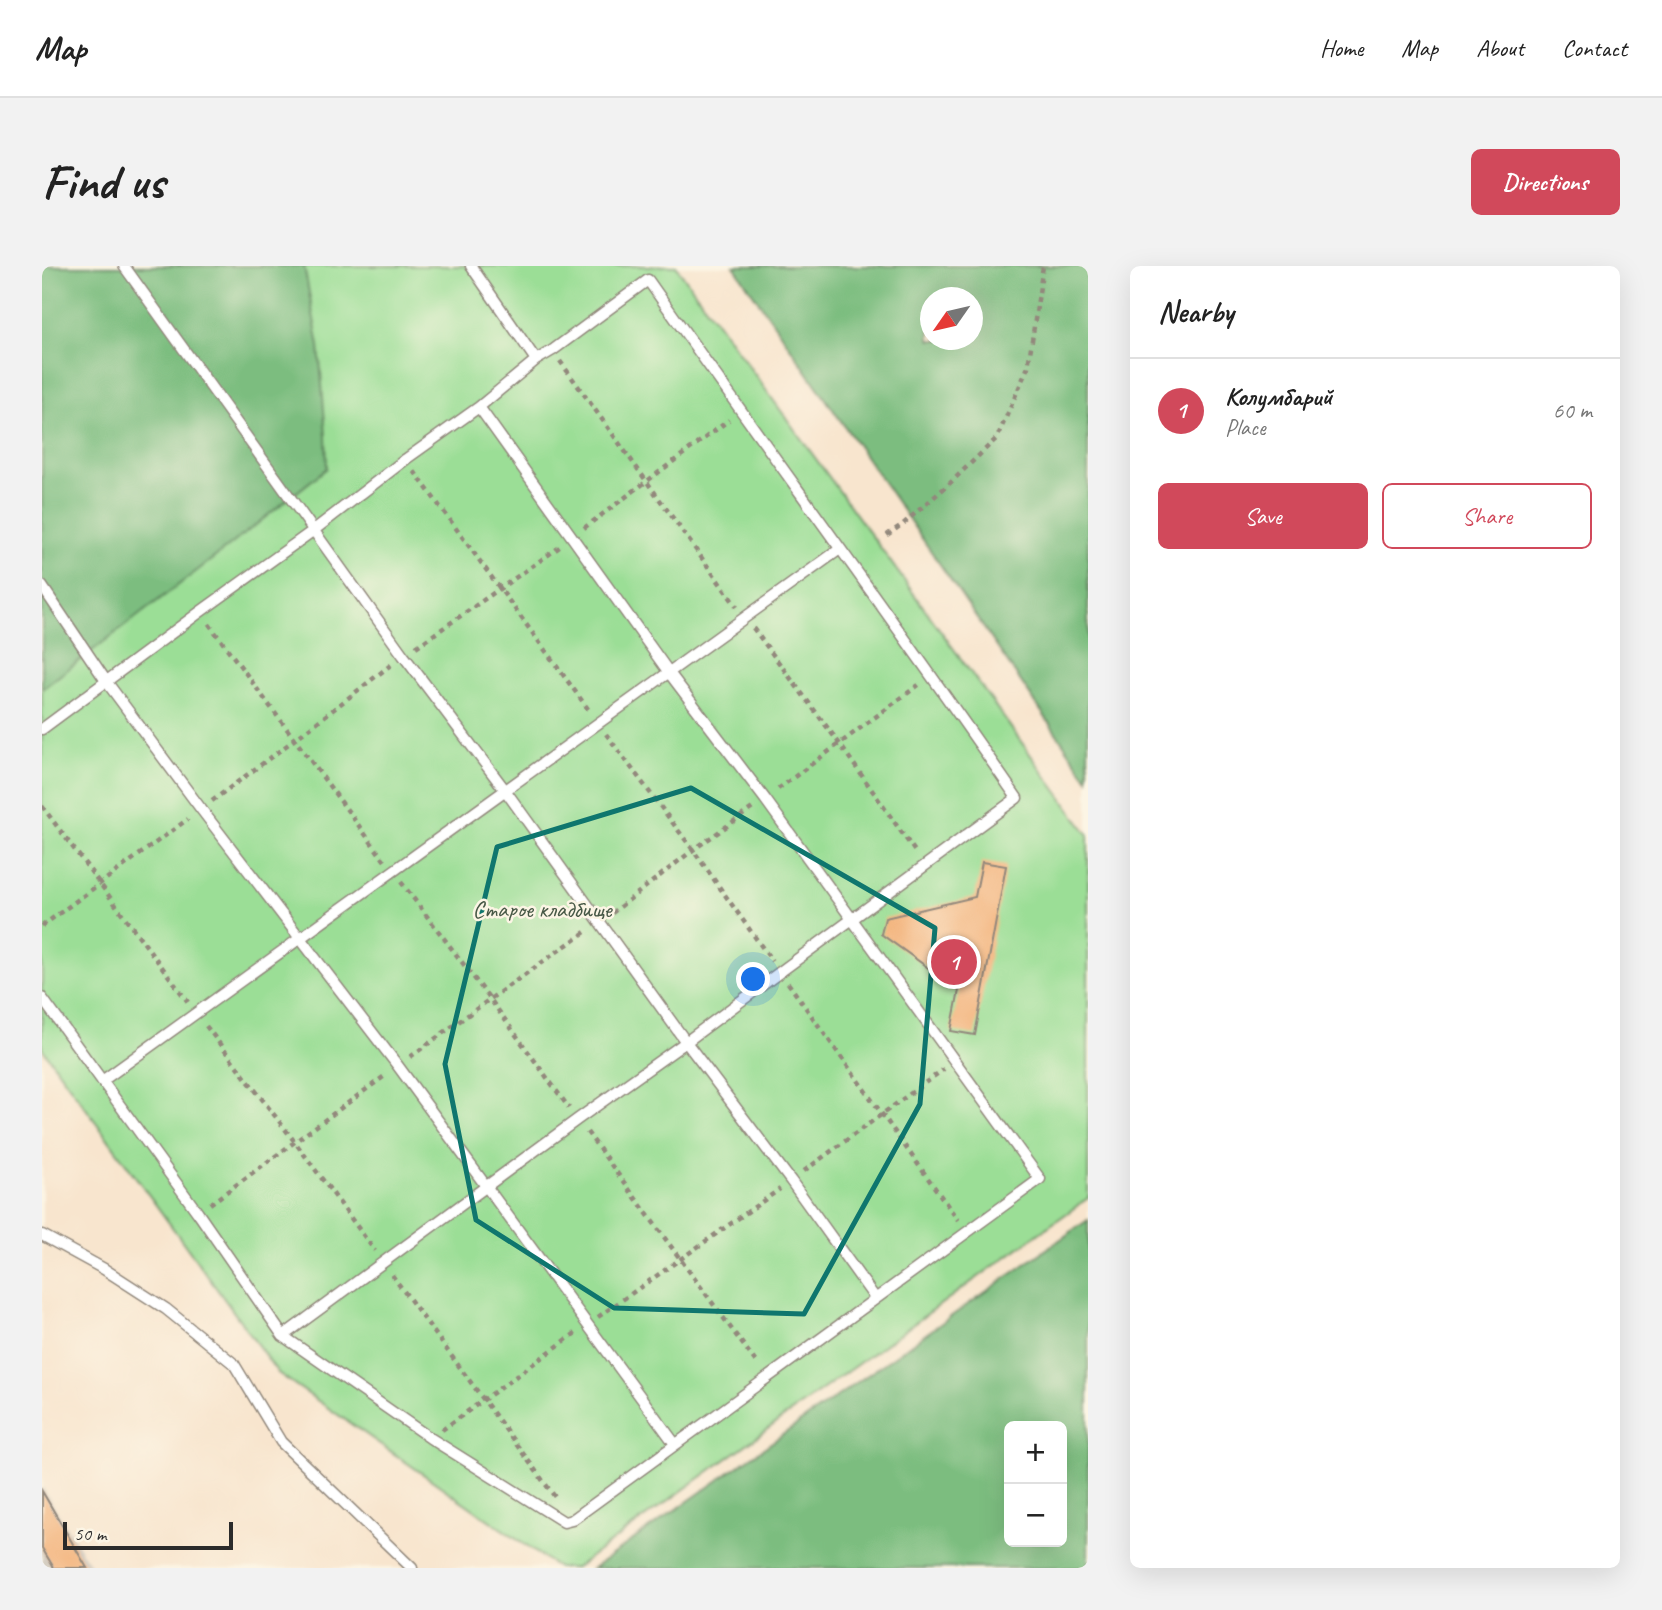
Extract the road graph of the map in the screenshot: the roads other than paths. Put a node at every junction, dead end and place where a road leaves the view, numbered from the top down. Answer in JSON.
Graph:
{"nodes":[{"id":1,"x":124,"y":266,"type":"edge"},
{"id":2,"x":471,"y":266,"type":"edge"},
{"id":3,"x":536,"y":360,"type":"junction"},
{"id":4,"x":479,"y":407,"type":"junction"},
{"id":5,"x":314,"y":530,"type":"junction"},
{"id":6,"x":839,"y":550,"type":"junction"},
{"id":7,"x":42,"y":586,"type":"edge"},
{"id":8,"x":670,"y":674,"type":"junction"},
{"id":9,"x":106,"y":681,"type":"junction"},
{"id":10,"x":42,"y":729,"type":"edge"},
{"id":11,"x":505,"y":790,"type":"junction"},
{"id":12,"x":852,"y":920,"type":"junction"},
{"id":13,"x":300,"y":939,"type":"junction"},
{"id":14,"x":42,"y":998,"type":"edge"},
{"id":15,"x":686,"y":1042,"type":"junction"},
{"id":16,"x":103,"y":1082,"type":"junction"},
{"id":17,"x":486,"y":1186,"type":"junction"},
{"id":18,"x":42,"y":1235,"type":"edge"},
{"id":19,"x":875,"y":1298,"type":"junction"},
{"id":20,"x":283,"y":1336,"type":"junction"},
{"id":21,"x":676,"y":1444,"type":"junction"},
{"id":22,"x":412,"y":1568,"type":"edge"}],
"edges":[{"from":1,"to":5,"type":"lane"},
{"from":2,"to":3,"type":"lane"},
{"from":3,"to":4,"type":"lane"},
{"from":3,"to":6,"type":"lane"},
{"from":4,"to":5,"type":"lane"},
{"from":4,"to":8,"type":"lane"},
{"from":5,"to":9,"type":"lane"},
{"from":5,"to":11,"type":"lane"},
{"from":6,"to":8,"type":"lane"},
{"from":6,"to":12,"type":"lane"},
{"from":7,"to":9,"type":"lane"},
{"from":8,"to":11,"type":"lane"},
{"from":8,"to":12,"type":"lane"},
{"from":9,"to":10,"type":"lane"},
{"from":9,"to":13,"type":"lane"},
{"from":11,"to":13,"type":"lane"},
{"from":11,"to":15,"type":"lane"},
{"from":12,"to":15,"type":"lane"},
{"from":12,"to":19,"type":"lane"},
{"from":13,"to":16,"type":"lane"},
{"from":13,"to":17,"type":"lane"},
{"from":14,"to":16,"type":"lane"},
{"from":15,"to":17,"type":"lane"},
{"from":15,"to":19,"type":"lane"},
{"from":16,"to":20,"type":"lane"},
{"from":17,"to":20,"type":"lane"},
{"from":17,"to":21,"type":"lane"},
{"from":18,"to":22,"type":"lane"},
{"from":19,"to":21,"type":"lane"},
{"from":20,"to":21,"type":"lane"}]}
